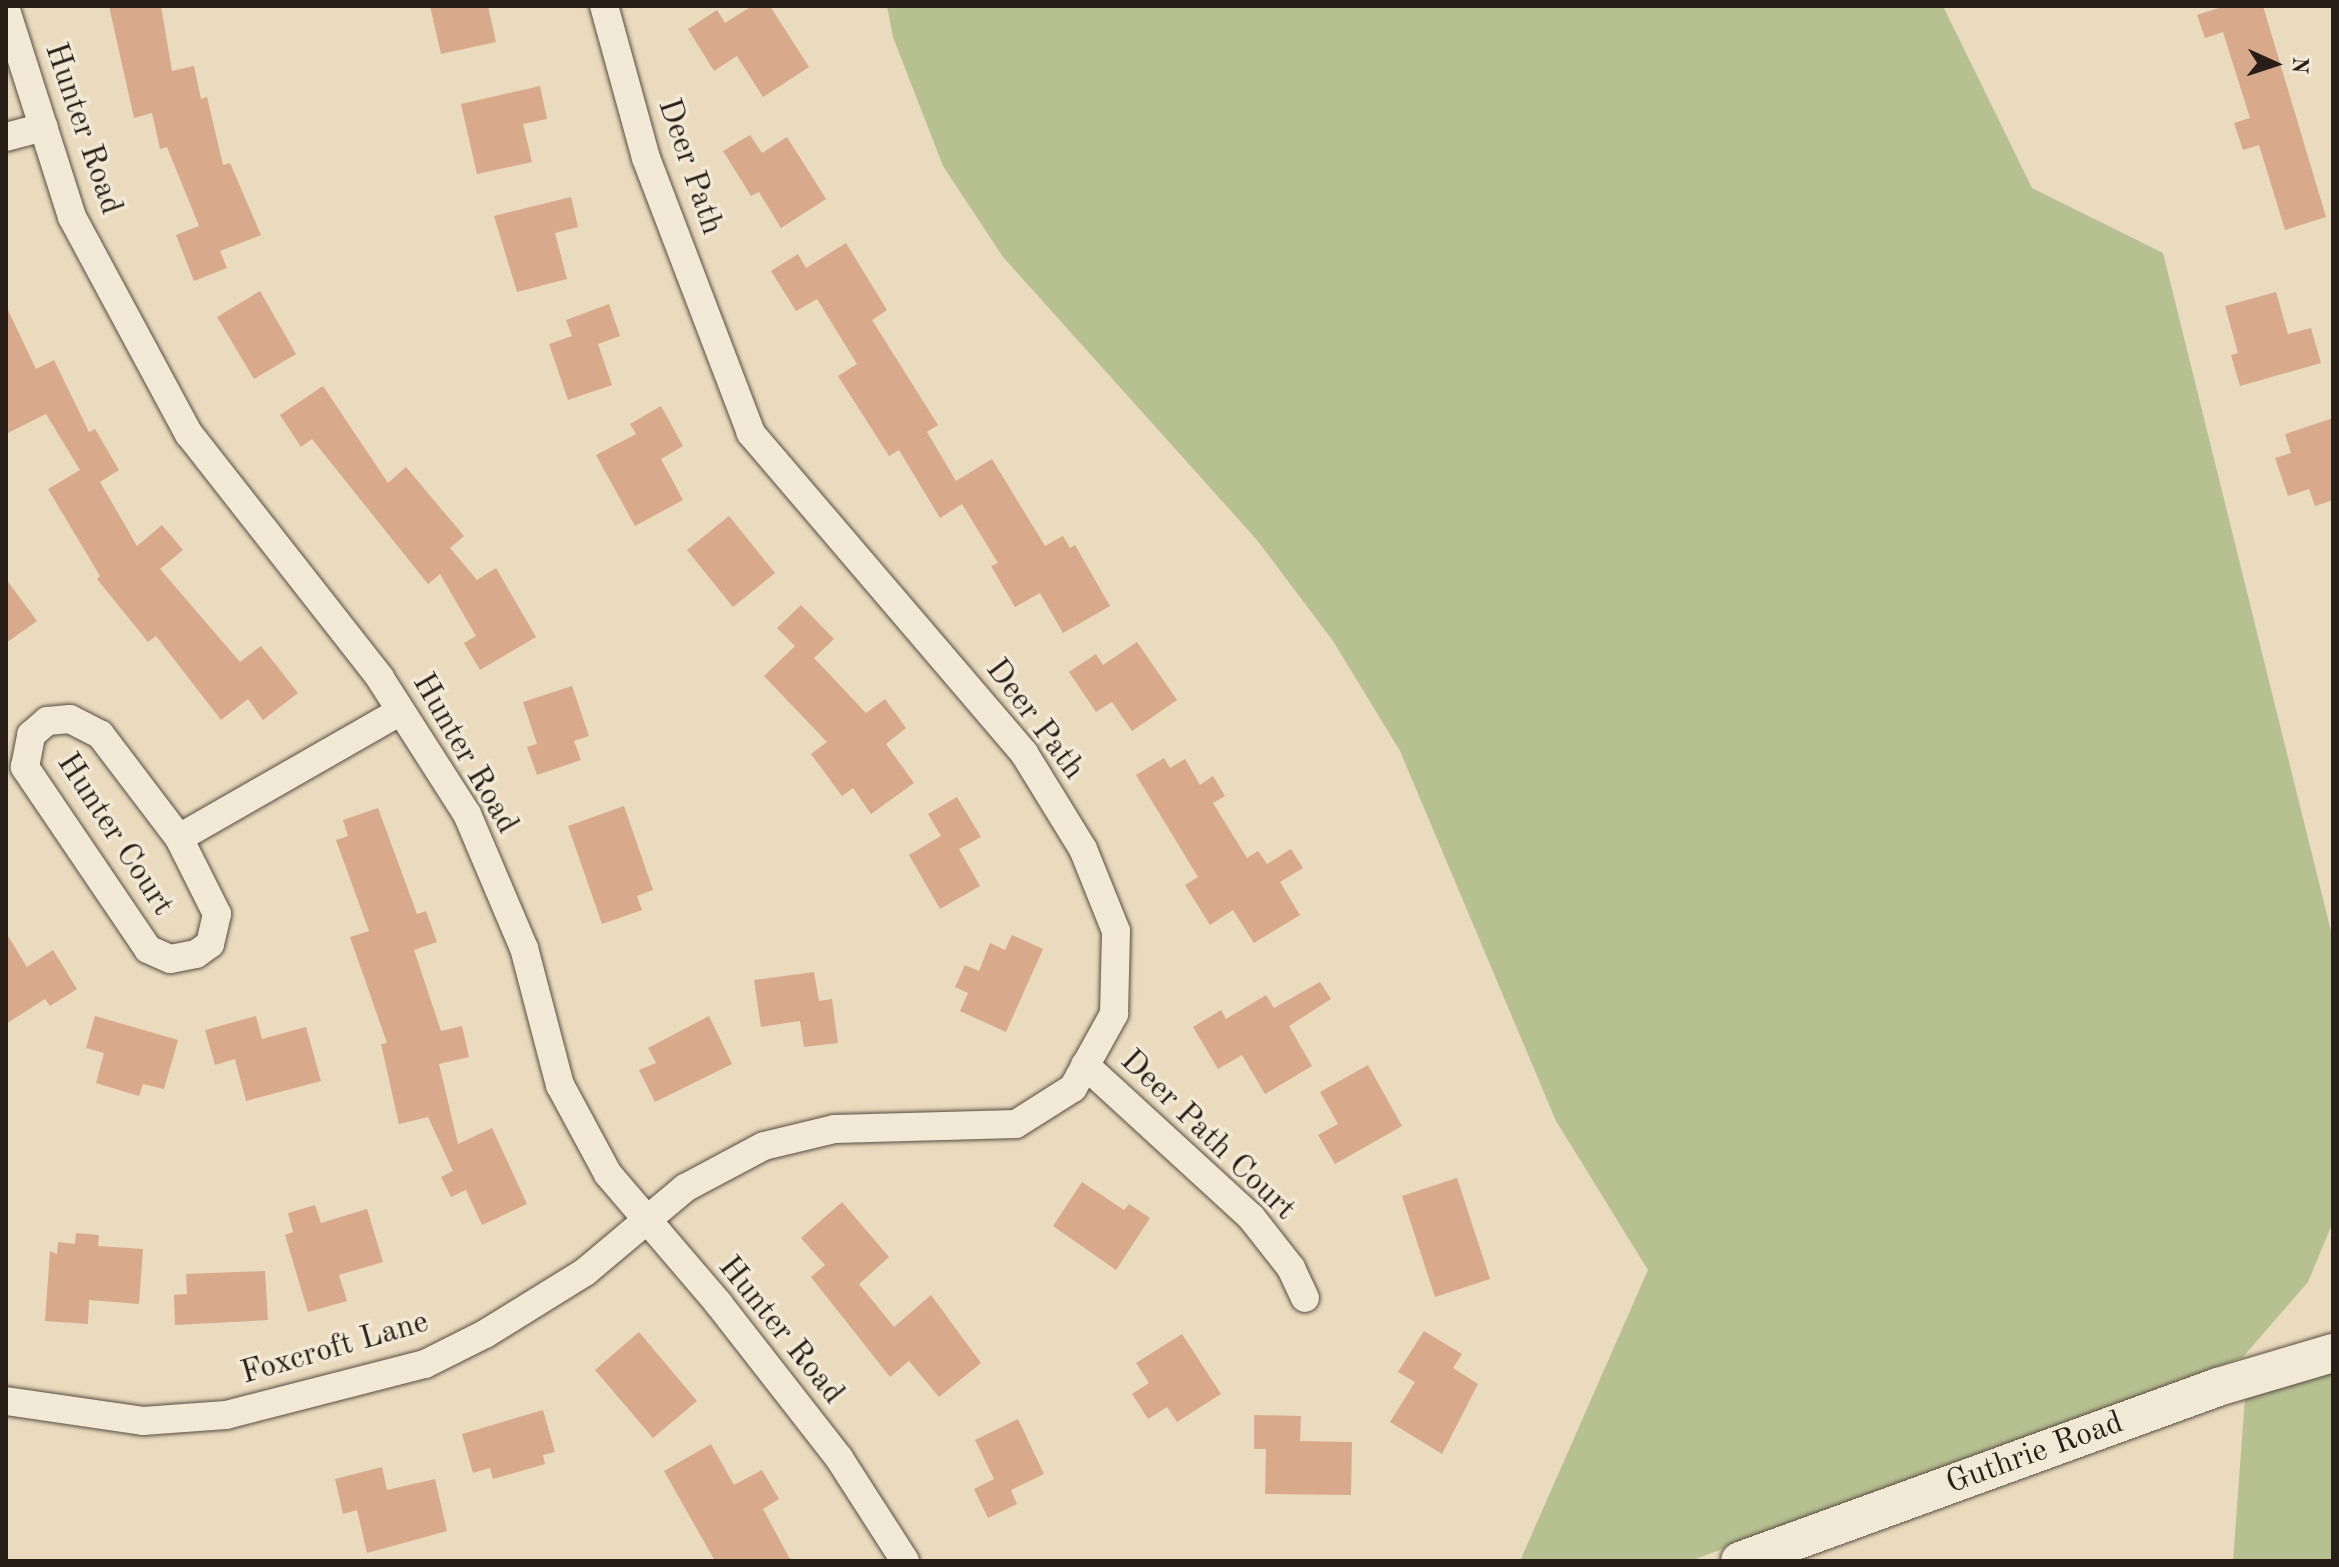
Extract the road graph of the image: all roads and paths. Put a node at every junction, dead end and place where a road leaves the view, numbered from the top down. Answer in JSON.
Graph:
{"nodes":[{"id":1,"x":604,"y":6,"type":"edge"},
{"id":2,"x":6,"y":10,"type":"edge"},
{"id":3,"x":44,"y":127,"type":"junction"},
{"id":4,"x":6,"y":137,"type":"edge"},
{"id":5,"x":399,"y":712,"type":"junction"},
{"id":6,"x":179,"y":838,"type":"junction"},
{"id":7,"x":1085,"y":1065,"type":"junction"},
{"id":8,"x":644,"y":1221,"type":"junction"},
{"id":9,"x":1305,"y":1298,"type":"dead end"},
{"id":10,"x":2333,"y":1353,"type":"edge"},
{"id":11,"x":6,"y":1401,"type":"edge"},
{"id":12,"x":905,"y":1561,"type":"edge"},
{"id":13,"x":1740,"y":1561,"type":"edge"}],
"edges":[{"from":1,"to":7,"type":"street","name":"Deer Path"},
{"from":2,"to":3,"type":"street","name":"Hunter Road"},
{"from":3,"to":4,"type":"street"},
{"from":3,"to":5,"type":"street","name":"Hunter Road"},
{"from":5,"to":6,"type":"street","name":"Hunter Court"},
{"from":5,"to":8,"type":"street","name":"Hunter Road"},
{"from":6,"to":6,"type":"street","name":"Hunter Court"},
{"from":7,"to":8,"type":"street","name":"Deer Path"},
{"from":7,"to":9,"type":"street","name":"Deer Path Court"},
{"from":8,"to":11,"type":"street","name":"Foxcroft Lane"},
{"from":8,"to":12,"type":"street","name":"Hunter Road"},
{"from":10,"to":13,"type":"street","name":"Guthrie Road"}]}
